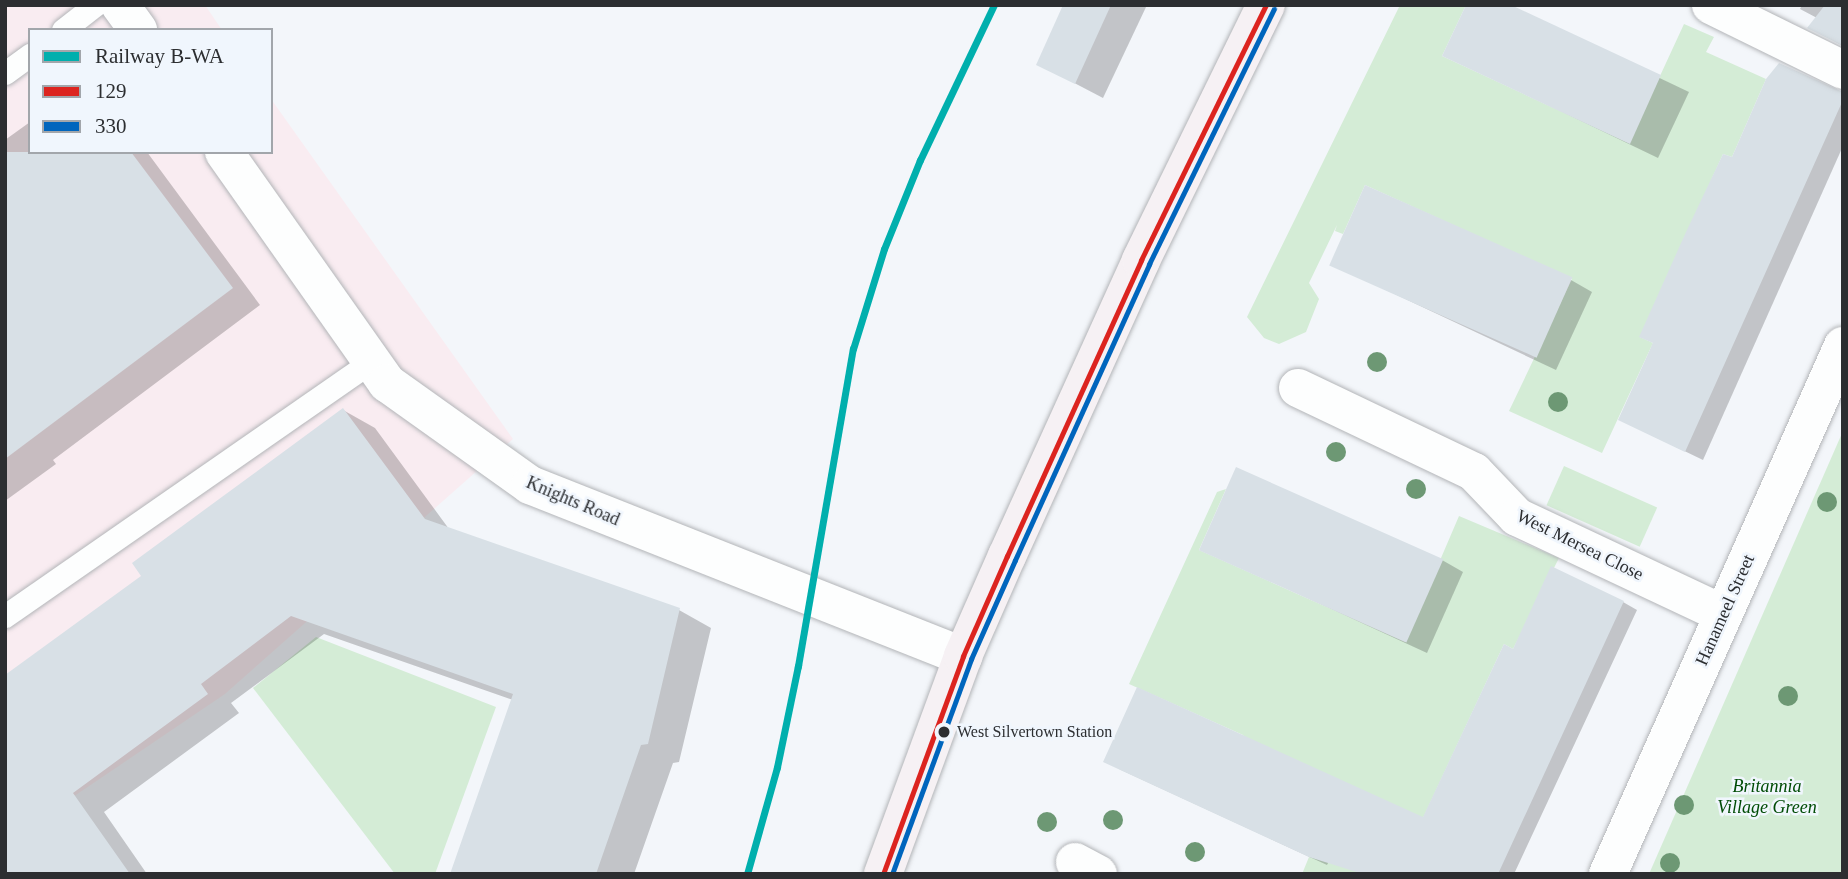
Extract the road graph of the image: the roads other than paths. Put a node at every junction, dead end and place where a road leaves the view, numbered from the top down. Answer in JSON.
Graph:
{"nodes":[{"id":1,"x":95,"y":5,"type":"edge"},
{"id":2,"x":120,"y":5,"type":"edge"},
{"id":3,"x":1266,"y":5,"type":"edge"},
{"id":4,"x":1710,"y":5,"type":"edge"},
{"id":5,"x":66,"y":28,"type":"edge"},
{"id":6,"x":137,"y":28,"type":"edge"},
{"id":7,"x":28,"y":56,"type":"edge"},
{"id":8,"x":1843,"y":70,"type":"edge"},
{"id":9,"x":5,"y":73,"type":"edge"},
{"id":10,"x":225,"y":154,"type":"edge"},
{"id":11,"x":1843,"y":346,"type":"edge"},
{"id":12,"x":372,"y":361,"type":"junction"},
{"id":13,"x":1298,"y":388,"type":"dead end"},
{"id":14,"x":1723,"y":614,"type":"junction"},
{"id":15,"x":5,"y":616,"type":"edge"},
{"id":16,"x":963,"y":656,"type":"junction"},
{"id":17,"x":883,"y":874,"type":"edge"},
{"id":18,"x":1608,"y":874,"type":"edge"}],
"edges":[{"from":1,"to":5,"type":"lane"},
{"from":2,"to":6,"type":"street"},
{"from":3,"to":16,"type":"main road"},
{"from":4,"to":8,"type":"street"},
{"from":7,"to":9,"type":"lane"},
{"from":10,"to":12,"type":"street","name":"Knights Road"},
{"from":11,"to":14,"type":"street","name":"Hanameel Street"},
{"from":12,"to":15,"type":"lane"},
{"from":12,"to":16,"type":"street","name":"Knights Road"},
{"from":13,"to":14,"type":"street","name":"West Mersea Close"},
{"from":14,"to":18,"type":"street","name":"Hanameel Street"},
{"from":16,"to":17,"type":"main road"}]}
